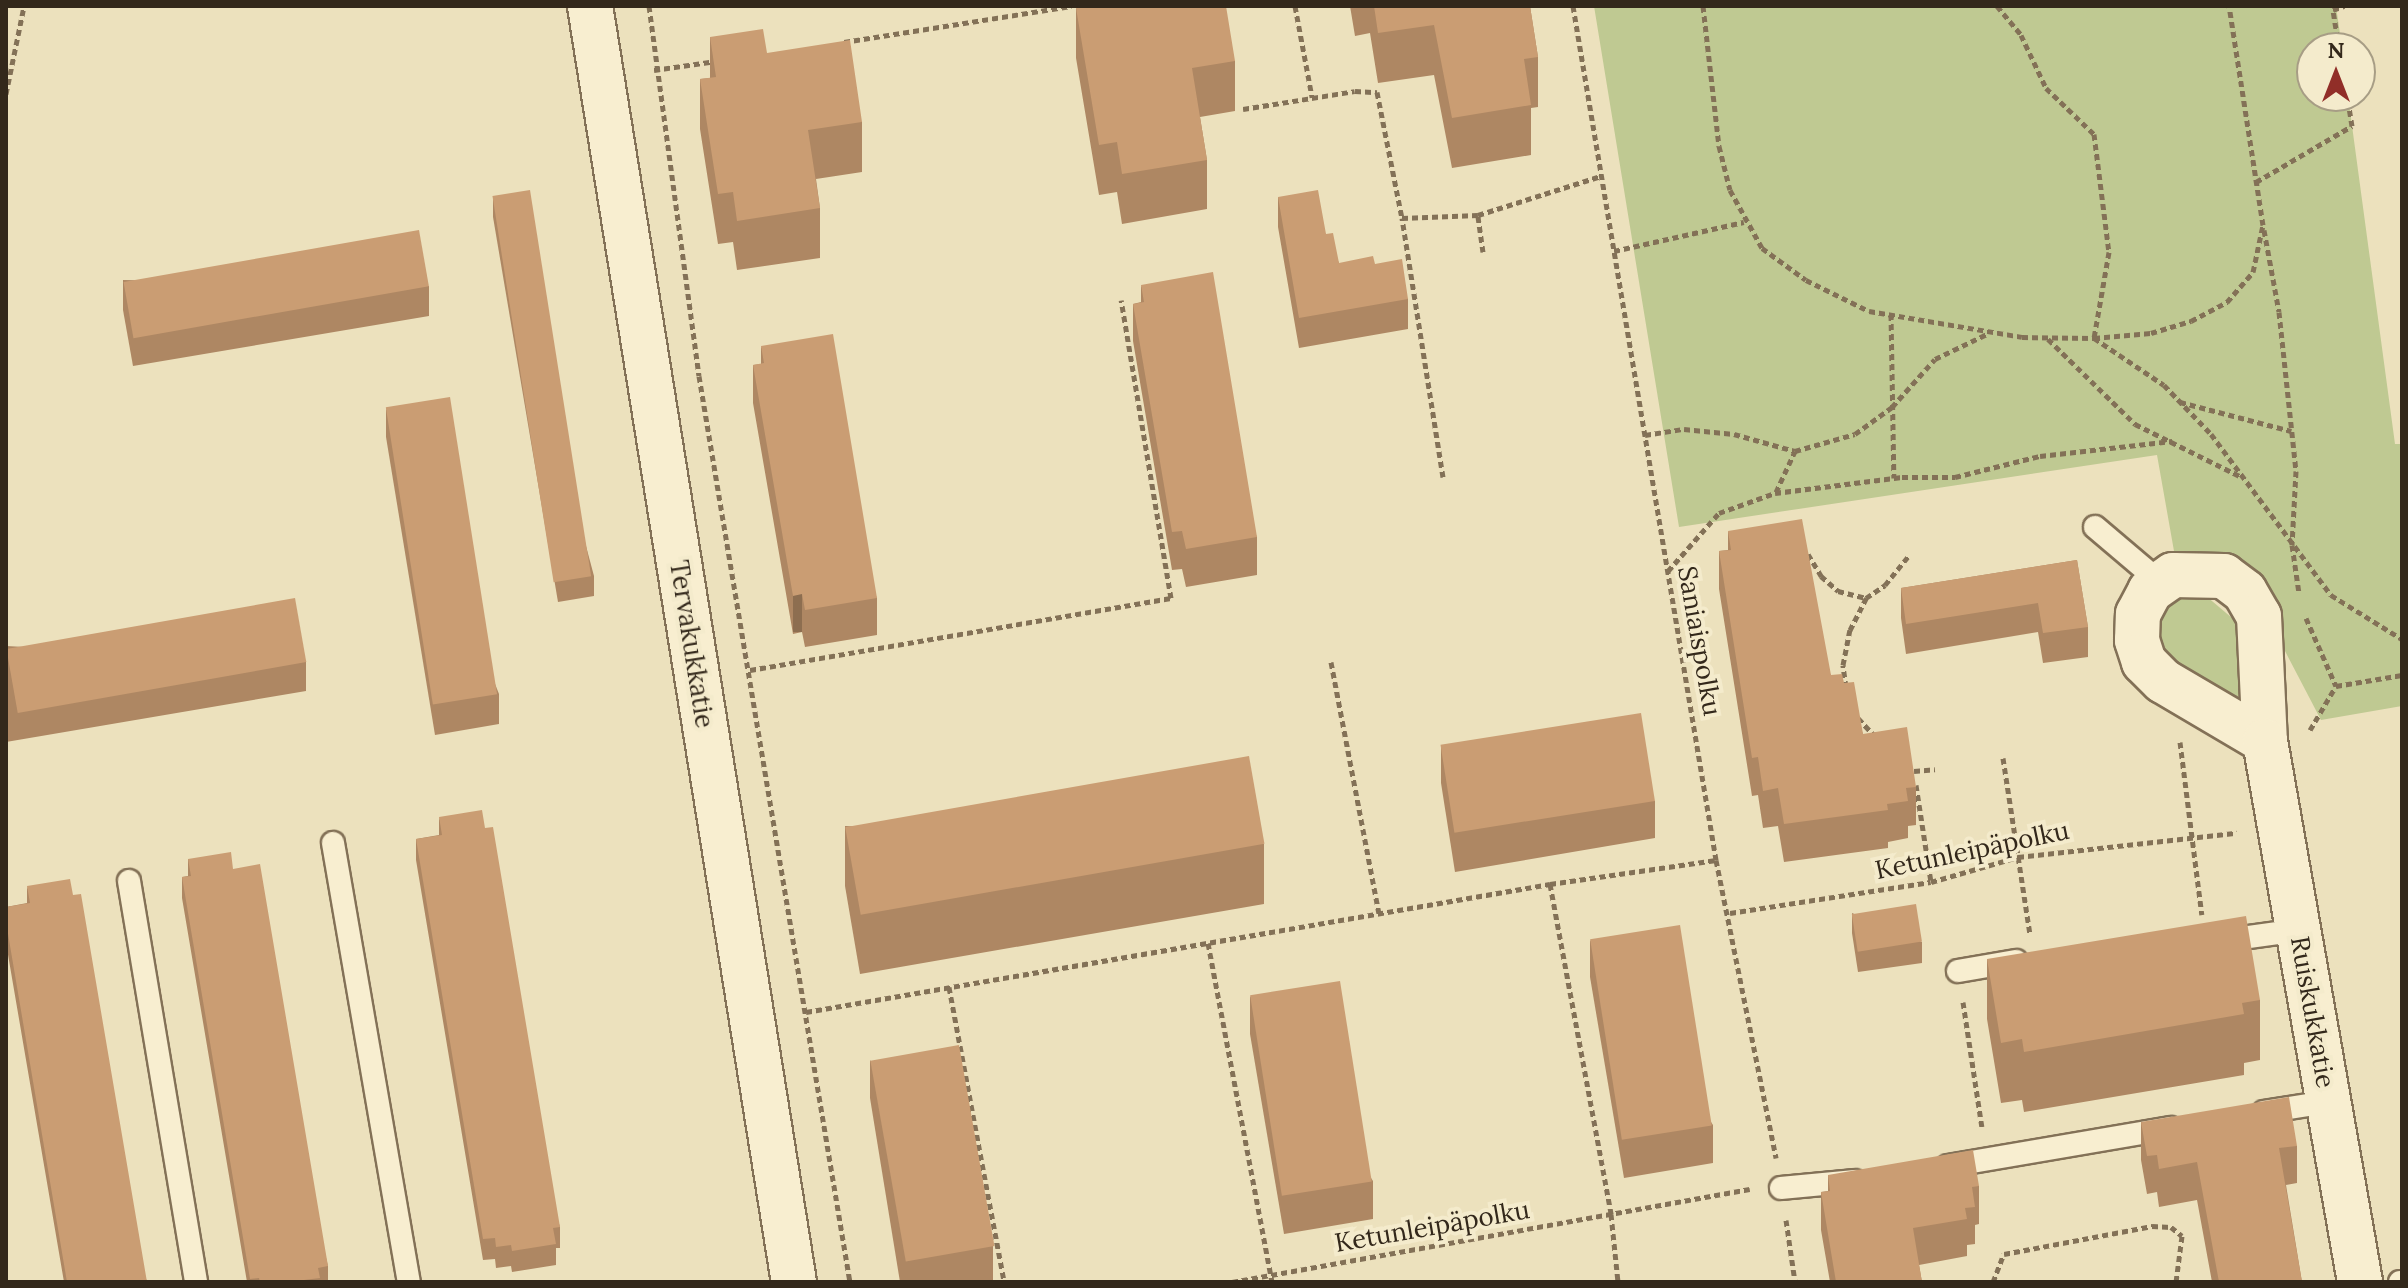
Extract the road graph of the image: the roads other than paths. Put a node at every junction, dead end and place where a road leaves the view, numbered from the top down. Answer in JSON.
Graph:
{"nodes":[{"id":1,"x":590,"y":6,"type":"edge"},
{"id":2,"x":2095,"y":527,"type":"dead end"},
{"id":3,"x":2161,"y":583,"type":"junction"},
{"id":4,"x":2265,"y":741,"type":"junction"},
{"id":5,"x":333,"y":843,"type":"dead end"},
{"id":6,"x":129,"y":881,"type":"dead end"},
{"id":7,"x":2299,"y":930,"type":"junction"},
{"id":8,"x":2200,"y":943,"type":"edge"},
{"id":9,"x":2034,"y":958,"type":"edge"},
{"id":10,"x":1958,"y":971,"type":"road end"},
{"id":11,"x":2328,"y":1102,"type":"junction"},
{"id":12,"x":2235,"y":1117,"type":"edge"},
{"id":13,"x":2188,"y":1125,"type":"edge"},
{"id":14,"x":1924,"y":1170,"type":"edge"},
{"id":15,"x":1877,"y":1178,"type":"edge"},
{"id":16,"x":1781,"y":1188,"type":"road end"},
{"id":17,"x":196,"y":1282,"type":"edge"},
{"id":18,"x":409,"y":1282,"type":"edge"},
{"id":19,"x":794,"y":1282,"type":"edge"},
{"id":20,"x":2360,"y":1282,"type":"edge"}],
"edges":[{"from":1,"to":19,"type":"street","name":"Tervakukkatie"},
{"from":2,"to":3,"type":"lane"},
{"from":3,"to":4,"type":"street"},
{"from":3,"to":4,"type":"street","name":"Ruiskukkatie"},
{"from":4,"to":7,"type":"street","name":"Ruiskukkatie"},
{"from":5,"to":18,"type":"lane"},
{"from":6,"to":17,"type":"lane"},
{"from":7,"to":8,"type":"lane"},
{"from":7,"to":11,"type":"street","name":"Ruiskukkatie"},
{"from":9,"to":10,"type":"lane"},
{"from":11,"to":12,"type":"lane"},
{"from":11,"to":20,"type":"street","name":"Ruiskukkatie"},
{"from":13,"to":14,"type":"lane"},
{"from":15,"to":16,"type":"lane"}]}
